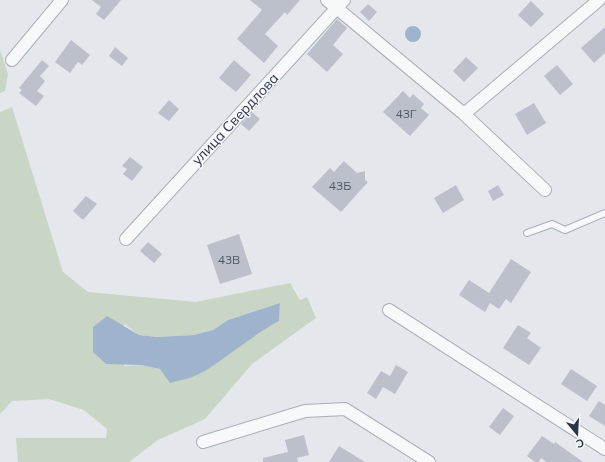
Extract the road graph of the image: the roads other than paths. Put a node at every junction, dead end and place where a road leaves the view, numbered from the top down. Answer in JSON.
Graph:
{"nodes":[{"id":1,"x":62,"y":0,"type":"edge"},
{"id":2,"x":327,"y":0,"type":"edge"},
{"id":3,"x":599,"y":0,"type":"edge"},
{"id":4,"x":341,"y":4,"type":"edge"},
{"id":5,"x":12,"y":60,"type":"dead end"},
{"id":6,"x":464,"y":114,"type":"junction"},
{"id":7,"x":545,"y":190,"type":"dead end"},
{"id":8,"x":605,"y":212,"type":"edge"},
{"id":9,"x":528,"y":233,"type":"dead end"},
{"id":10,"x":126,"y":239,"type":"dead end"},
{"id":11,"x":389,"y":310,"type":"dead end"},
{"id":12,"x":203,"y":442,"type":"dead end"},
{"id":13,"x":605,"y":449,"type":"edge"},
{"id":14,"x":429,"y":462,"type":"edge"}],
"edges":[{"from":1,"to":5,"type":"street"},
{"from":2,"to":4,"type":"street"},
{"from":3,"to":6,"type":"street"},
{"from":4,"to":6,"type":"street"},
{"from":4,"to":10,"type":"street","name":"улица Свердлова"},
{"from":6,"to":7,"type":"street"},
{"from":8,"to":9,"type":"lane"},
{"from":11,"to":13,"type":"street"},
{"from":12,"to":14,"type":"street"}]}
